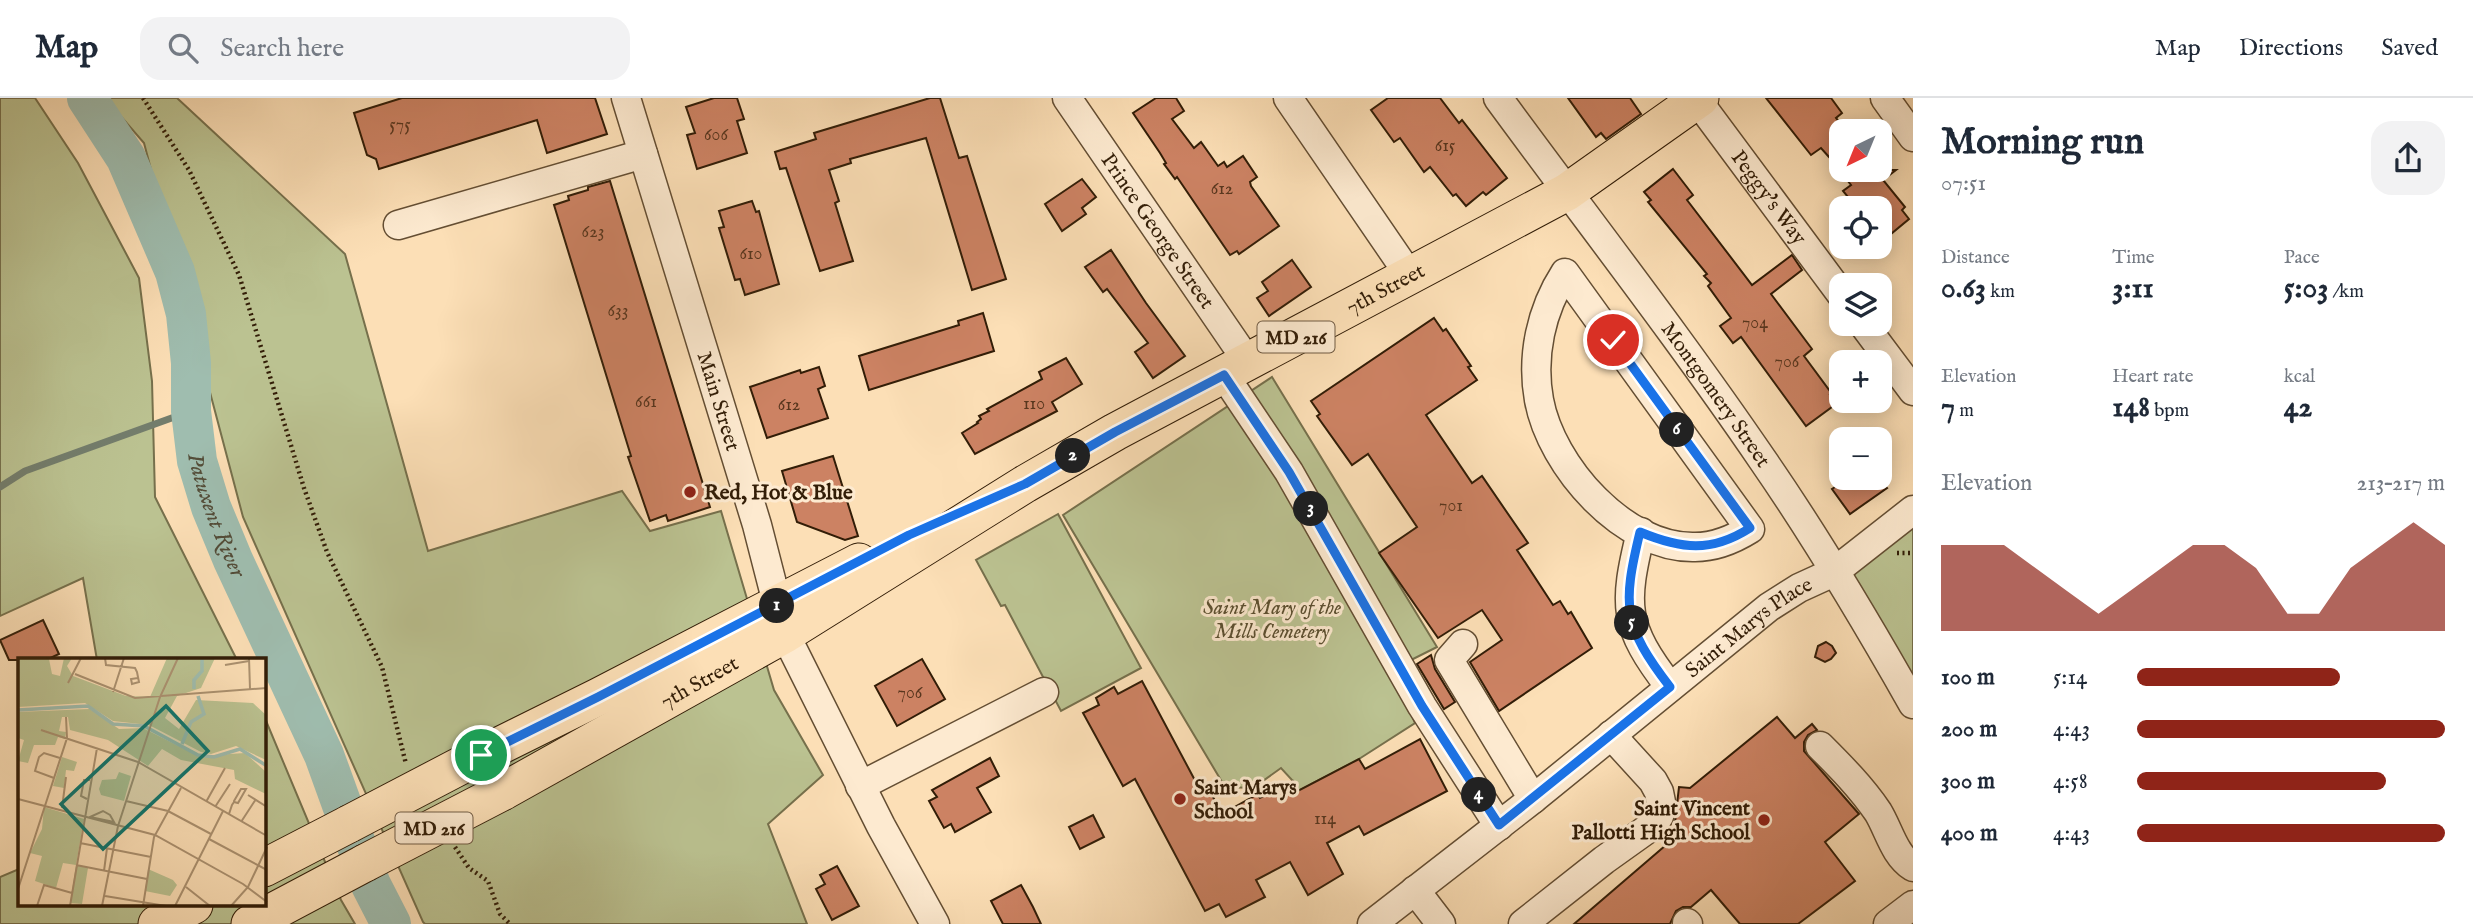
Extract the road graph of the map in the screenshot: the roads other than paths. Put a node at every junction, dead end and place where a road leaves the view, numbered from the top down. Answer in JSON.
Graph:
{"nodes":[{"id":1,"x":626,"y":98,"type":"edge"},
{"id":2,"x":1067,"y":98,"type":"edge"},
{"id":3,"x":1288,"y":98,"type":"edge"},
{"id":4,"x":1498,"y":98,"type":"edge"},
{"id":5,"x":1885,"y":98,"type":"edge"},
{"id":6,"x":1698,"y":99,"type":"edge"},
{"id":7,"x":1913,"y":137,"type":"edge"},
{"id":8,"x":643,"y":154,"type":"junction"},
{"id":9,"x":1567,"y":192,"type":"junction"},
{"id":10,"x":398,"y":225,"type":"dead end"},
{"id":11,"x":1410,"y":276,"type":"junction"},
{"id":12,"x":1829,"y":277,"type":"edge"},
{"id":13,"x":1872,"y":336,"type":"edge"},
{"id":14,"x":1236,"y":369,"type":"junction"},
{"id":15,"x":1913,"y":391,"type":"edge"},
{"id":16,"x":1913,"y":510,"type":"edge"},
{"id":17,"x":1640,"y":532,"type":"junction"},
{"id":18,"x":1834,"y":572,"type":"junction"},
{"id":19,"x":781,"y":620,"type":"junction"},
{"id":20,"x":1463,"y":644,"type":"dead end"},
{"id":21,"x":1670,"y":687,"type":"junction"},
{"id":22,"x":1044,"y":692,"type":"dead end"},
{"id":23,"x":1913,"y":704,"type":"edge"},
{"id":24,"x":1611,"y":735,"type":"junction"},
{"id":25,"x":1820,"y":746,"type":"dead end"},
{"id":26,"x":860,"y":786,"type":"junction"},
{"id":27,"x":1533,"y":799,"type":"junction"},
{"id":28,"x":1499,"y":825,"type":"junction"},
{"id":29,"x":266,"y":867,"type":"edge"},
{"id":30,"x":1913,"y":867,"type":"edge"},
{"id":31,"x":1415,"y":890,"type":"junction"},
{"id":32,"x":1913,"y":905,"type":"edge"},
{"id":33,"x":192,"y":906,"type":"edge"},
{"id":34,"x":258,"y":920,"type":"edge"},
{"id":35,"x":157,"y":924,"type":"edge"},
{"id":36,"x":935,"y":924,"type":"edge"},
{"id":37,"x":1372,"y":924,"type":"edge"},
{"id":38,"x":1441,"y":924,"type":"edge"},
{"id":39,"x":1523,"y":924,"type":"edge"},
{"id":40,"x":1888,"y":924,"type":"edge"}],
"edges":[{"from":1,"to":8,"type":"street","name":"Main Street"},
{"from":2,"to":14,"type":"street","name":"Prince George Street"},
{"from":3,"to":11,"type":"street"},
{"from":4,"to":9,"type":"street","name":"Montgomery Street"},
{"from":5,"to":7,"type":"street"},
{"from":6,"to":9,"type":"main road","name":"7th Street","number":"MD 216"},
{"from":6,"to":12,"type":"street","name":"Peggy's Way"},
{"from":8,"to":10,"type":"street"},
{"from":8,"to":19,"type":"street","name":"Main Street"},
{"from":9,"to":11,"type":"main road","name":"7th Street","number":"MD 216"},
{"from":9,"to":18,"type":"street","name":"Montgomery Street"},
{"from":11,"to":14,"type":"main road","name":"7th Street","number":"MD 216"},
{"from":13,"to":15,"type":"street"},
{"from":14,"to":19,"type":"main road","name":"7th Street","number":"MD 216"},
{"from":14,"to":28,"type":"street","name":"Prince George Street"},
{"from":16,"to":18,"type":"street","name":"Saint Marys Place"},
{"from":17,"to":17,"type":"street"},
{"from":17,"to":21,"type":"street"},
{"from":18,"to":21,"type":"street","name":"Saint Marys Place"},
{"from":18,"to":23,"type":"street","name":"Montgomery Street"},
{"from":19,"to":26,"type":"street","name":"Main Street"},
{"from":19,"to":29,"type":"main road","name":"7th Street","number":"MD 216","bridge":true},
{"from":19,"to":34,"type":"main road","name":"7th Street","number":"MD 216","bridge":true},
{"from":20,"to":27,"type":"street"},
{"from":21,"to":24,"type":"street","name":"Saint Marys Place"},
{"from":22,"to":26,"type":"street"},
{"from":24,"to":27,"type":"street","name":"Saint Marys Place"},
{"from":24,"to":39,"type":"street"},
{"from":25,"to":30,"type":"street"},
{"from":26,"to":36,"type":"street","name":"Main Street"},
{"from":27,"to":28,"type":"street","name":"Saint Marys Place"},
{"from":28,"to":31,"type":"street","name":"Saint Marys Place"},
{"from":31,"to":37,"type":"street","name":"Saint Marys Place"},
{"from":31,"to":38,"type":"street"},
{"from":32,"to":40,"type":"street"},
{"from":33,"to":35,"type":"main road"}]}
